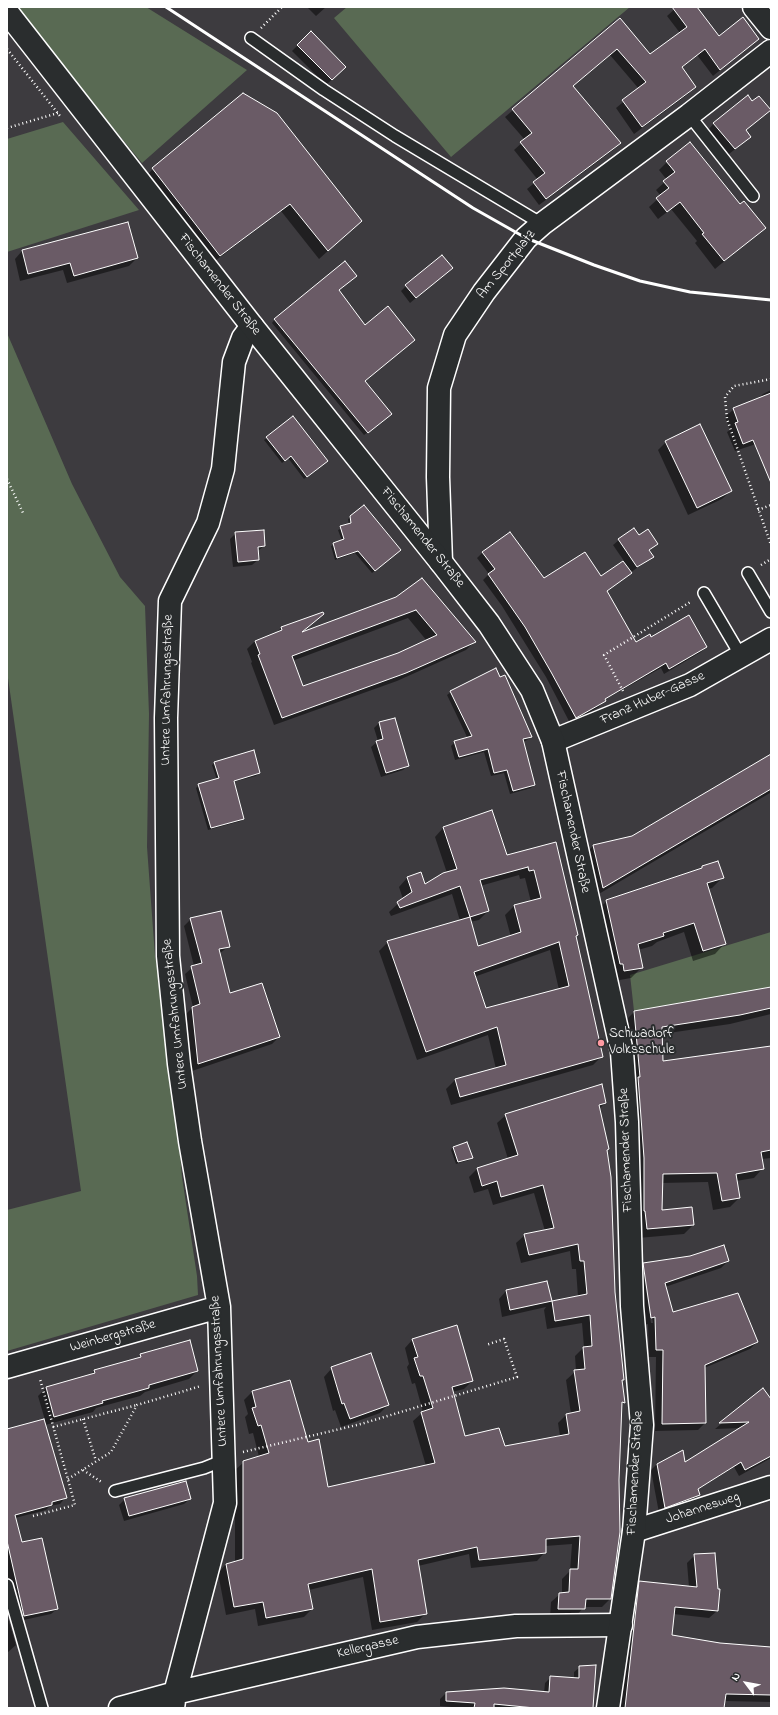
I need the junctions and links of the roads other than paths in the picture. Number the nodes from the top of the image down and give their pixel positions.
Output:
1 (754, 7) edge
2 (7, 12) edge
3 (771, 28) edge
4 (251, 38) road end
5 (771, 51) edge
6 (689, 115) junction
7 (753, 196) dead end
8 (542, 224) junction
9 (252, 326) junction
10 (441, 562) junction
11 (748, 573) dead end
12 (704, 593) road end
13 (771, 612) edge
14 (771, 639) edge
15 (741, 656) junction
16 (553, 741) junction
17 (219, 1307) junction
18 (7, 1367) edge
19 (224, 1460) junction
20 (771, 1487) edge
21 (115, 1491) road end
22 (634, 1530) junction
23 (7, 1585) edge
24 (621, 1625) junction
25 (174, 1701) edge
26 (42, 1708) edge
27 (120, 1708) edge
28 (608, 1708) edge

1 - 3 street
2 - 9 street, Fischamender Straße
4 - 8 lane
5 - 6 street, Am Sportplatz
6 - 7 lane
6 - 8 street, Am Sportplatz
8 - 10 street, Am Sportplatz
9 - 10 street, Fischamender Straße
9 - 17 street, Untere Umfahrungsstraße
10 - 16 street, Fischamender Straße
11 - 13 lane
12 - 15 lane
14 - 15 street, Franz Huber-Gasse
15 - 16 street, Franz Huber-Gasse
16 - 22 street, Fischamender Straße
17 - 18 street, Weinbergstraße
17 - 19 street, Untere Umfahrungsstraße
19 - 21 lane
19 - 25 street, Untere Umfahrungsstraße
20 - 22 street, Johannesweg
22 - 24 street, Fischamender Straße
23 - 26 lane
24 - 25 street, Kellergasse
24 - 28 street, Fischamender Straße
25 - 27 street, Kellergasse

